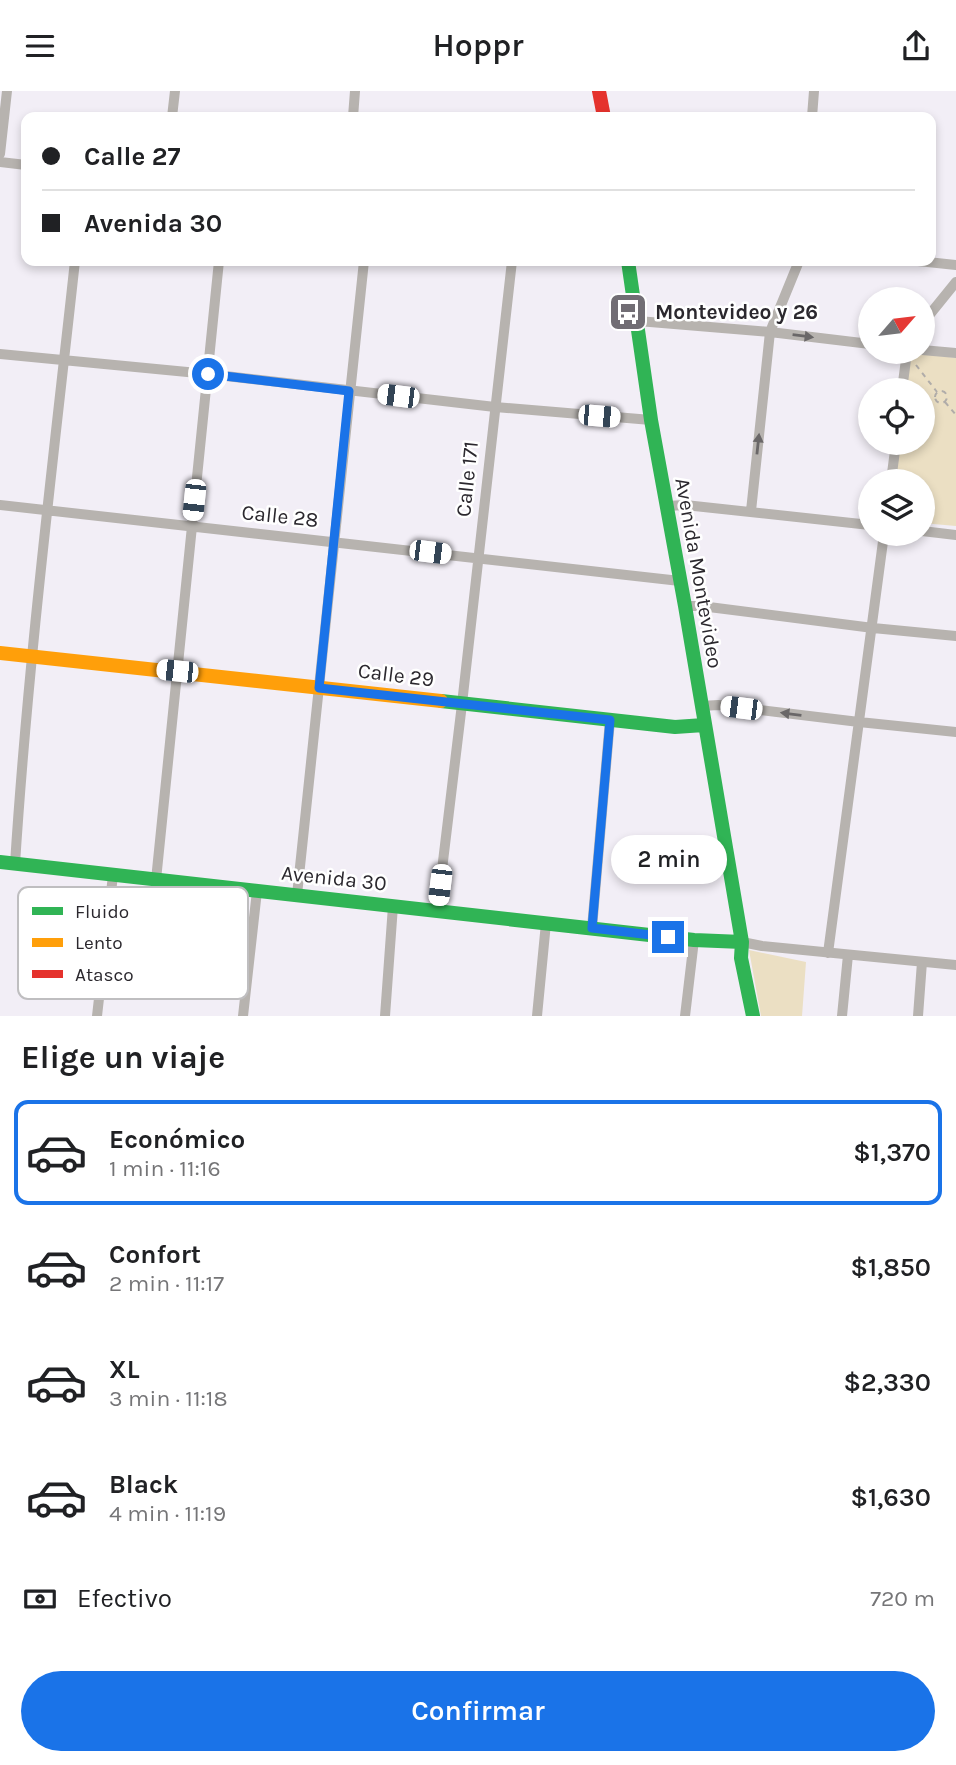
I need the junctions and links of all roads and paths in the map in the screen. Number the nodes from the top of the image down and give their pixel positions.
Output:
1 (7, 91) edge
2 (175, 91) edge
3 (355, 91) edge
4 (599, 91) edge
5 (814, 91) edge
6 (173, 112) edge
7 (353, 112) edge
8 (603, 112) edge
9 (812, 112) edge
10 (0, 154) edge
11 (0, 162) edge
12 (21, 164) edge
13 (936, 263) edge
14 (956, 265) edge
15 (74, 266) edge
16 (219, 266) edge
17 (363, 266) edge
18 (511, 266) edge
19 (629, 266) edge
20 (797, 266) edge
21 (956, 282) edge
22 (935, 308) edge
23 (638, 320) junction
24 (771, 332) junction
25 (858, 343) edge
26 (935, 351) edge
27 (956, 353) edge
28 (0, 354) edge
29 (64, 361) junction
30 (915, 364) edge
31 (208, 374) junction
32 (349, 391) junction
33 (937, 392) junction
34 (945, 401) junction
35 (495, 407) junction
36 (956, 415) edge
37 (651, 420) junction
38 (0, 505) edge
39 (667, 506) junction
40 (46, 510) junction
41 (751, 511) junction
42 (858, 524) edge
43 (191, 525) junction
44 (935, 533) edge
45 (956, 535) edge
46 (335, 541) junction
47 (883, 546) edge
48 (478, 557) junction
49 (680, 580) junction
50 (685, 606) junction
51 (873, 628) junction
52 (956, 636) edge
53 (0, 653) edge
54 (33, 656) junction
55 (177, 671) junction
56 (319, 688) junction
57 (462, 704) junction
58 (702, 706) junction
59 (610, 720) junction
60 (859, 722) junction
61 (704, 725) junction
62 (956, 732) edge
63 (7, 863) edge
64 (113, 875) junction
65 (156, 880) junction
66 (112, 887) edge
67 (220, 887) edge
68 (248, 890) edge
69 (257, 891) junction
70 (297, 895) junction
71 (393, 906) junction
72 (437, 911) junction
73 (546, 923) junction
74 (592, 928) junction
75 (694, 940) junction
76 (743, 942) junction
77 (828, 953) junction
78 (848, 954) junction
79 (922, 962) junction
80 (956, 965) edge
81 (248, 971) edge
82 (385, 1016) edge
83 (537, 1016) edge
84 (685, 1016) edge
85 (753, 1016) edge
86 (842, 1016) edge
87 (918, 1016) edge

1 - 10 street
2 - 6 street
3 - 7 street
4 - 8 street
5 - 9 street
11 - 12 street
13 - 14 street
15 - 29 street
16 - 31 street
17 - 32 street
18 - 35 street, Calle 171
19 - 23 street, Avenida Montevideo
20 - 24 street
21 - 22 street
23 - 24 street
23 - 37 street, Avenida Montevideo
24 -> 25 street
41 -> 24 street
26 - 27 street
28 - 29 street
29 - 31 street
29 - 40 street
30 - 33 path
31 - 32 street
31 - 43 street
32 - 35 street
32 - 46 street
33 - 34 path
33 - 34 path
34 - 36 path
35 - 37 street
35 - 48 street, Calle 171
37 - 39 street, Avenida Montevideo
38 - 40 street, Calle 28
39 - 41 street
39 - 49 street, Avenida Montevideo
40 - 43 street, Calle 28
40 - 54 street
41 - 42 street
43 - 46 street, Calle 28
43 - 55 street
44 - 45 street
46 - 48 street, Calle 28
46 - 56 street
47 - 51 street
48 - 49 street, Calle 28
48 - 57 street, Calle 171
49 - 50 street, Avenida Montevideo
50 - 51 street
50 - 58 street, Avenida Montevideo
51 - 52 street
51 - 60 street
53 - 54 street, Calle 29
54 - 55 street, Calle 29
54 - 63 street
55 - 56 street, Calle 29
55 - 65 street
56 - 57 street, Calle 29
56 - 70 street
57 - 59 street, Calle 29
57 - 72 street, Calle 171
60 -> 58 street
58 - 61 street, Avenida Montevideo
59 - 61 street, Calle 29
59 - 74 street
60 - 62 street
60 - 77 street
61 - 76 street, Avenida Montevideo
63 - 64 street, Avenida 30
64 - 65 street, Avenida 30
64 - 66 street
65 - 67 street, Avenida 30
68 - 69 street, Avenida 30
69 - 70 street, Avenida 30
69 - 81 street
70 - 71 street, Avenida 30
71 - 72 street, Avenida 30
71 - 82 street
72 - 73 street, Avenida 30
73 - 74 street, Avenida 30
73 - 83 street
74 - 75 street, Avenida 30
75 - 76 street, Avenida 30
75 - 84 street
76 - 77 street, Avenida 30
76 - 85 street, Avenida Montevideo
77 - 78 street, Avenida 30
78 - 79 street, Avenida 30
78 - 86 street
79 - 80 street, Avenida 30
79 - 87 street

